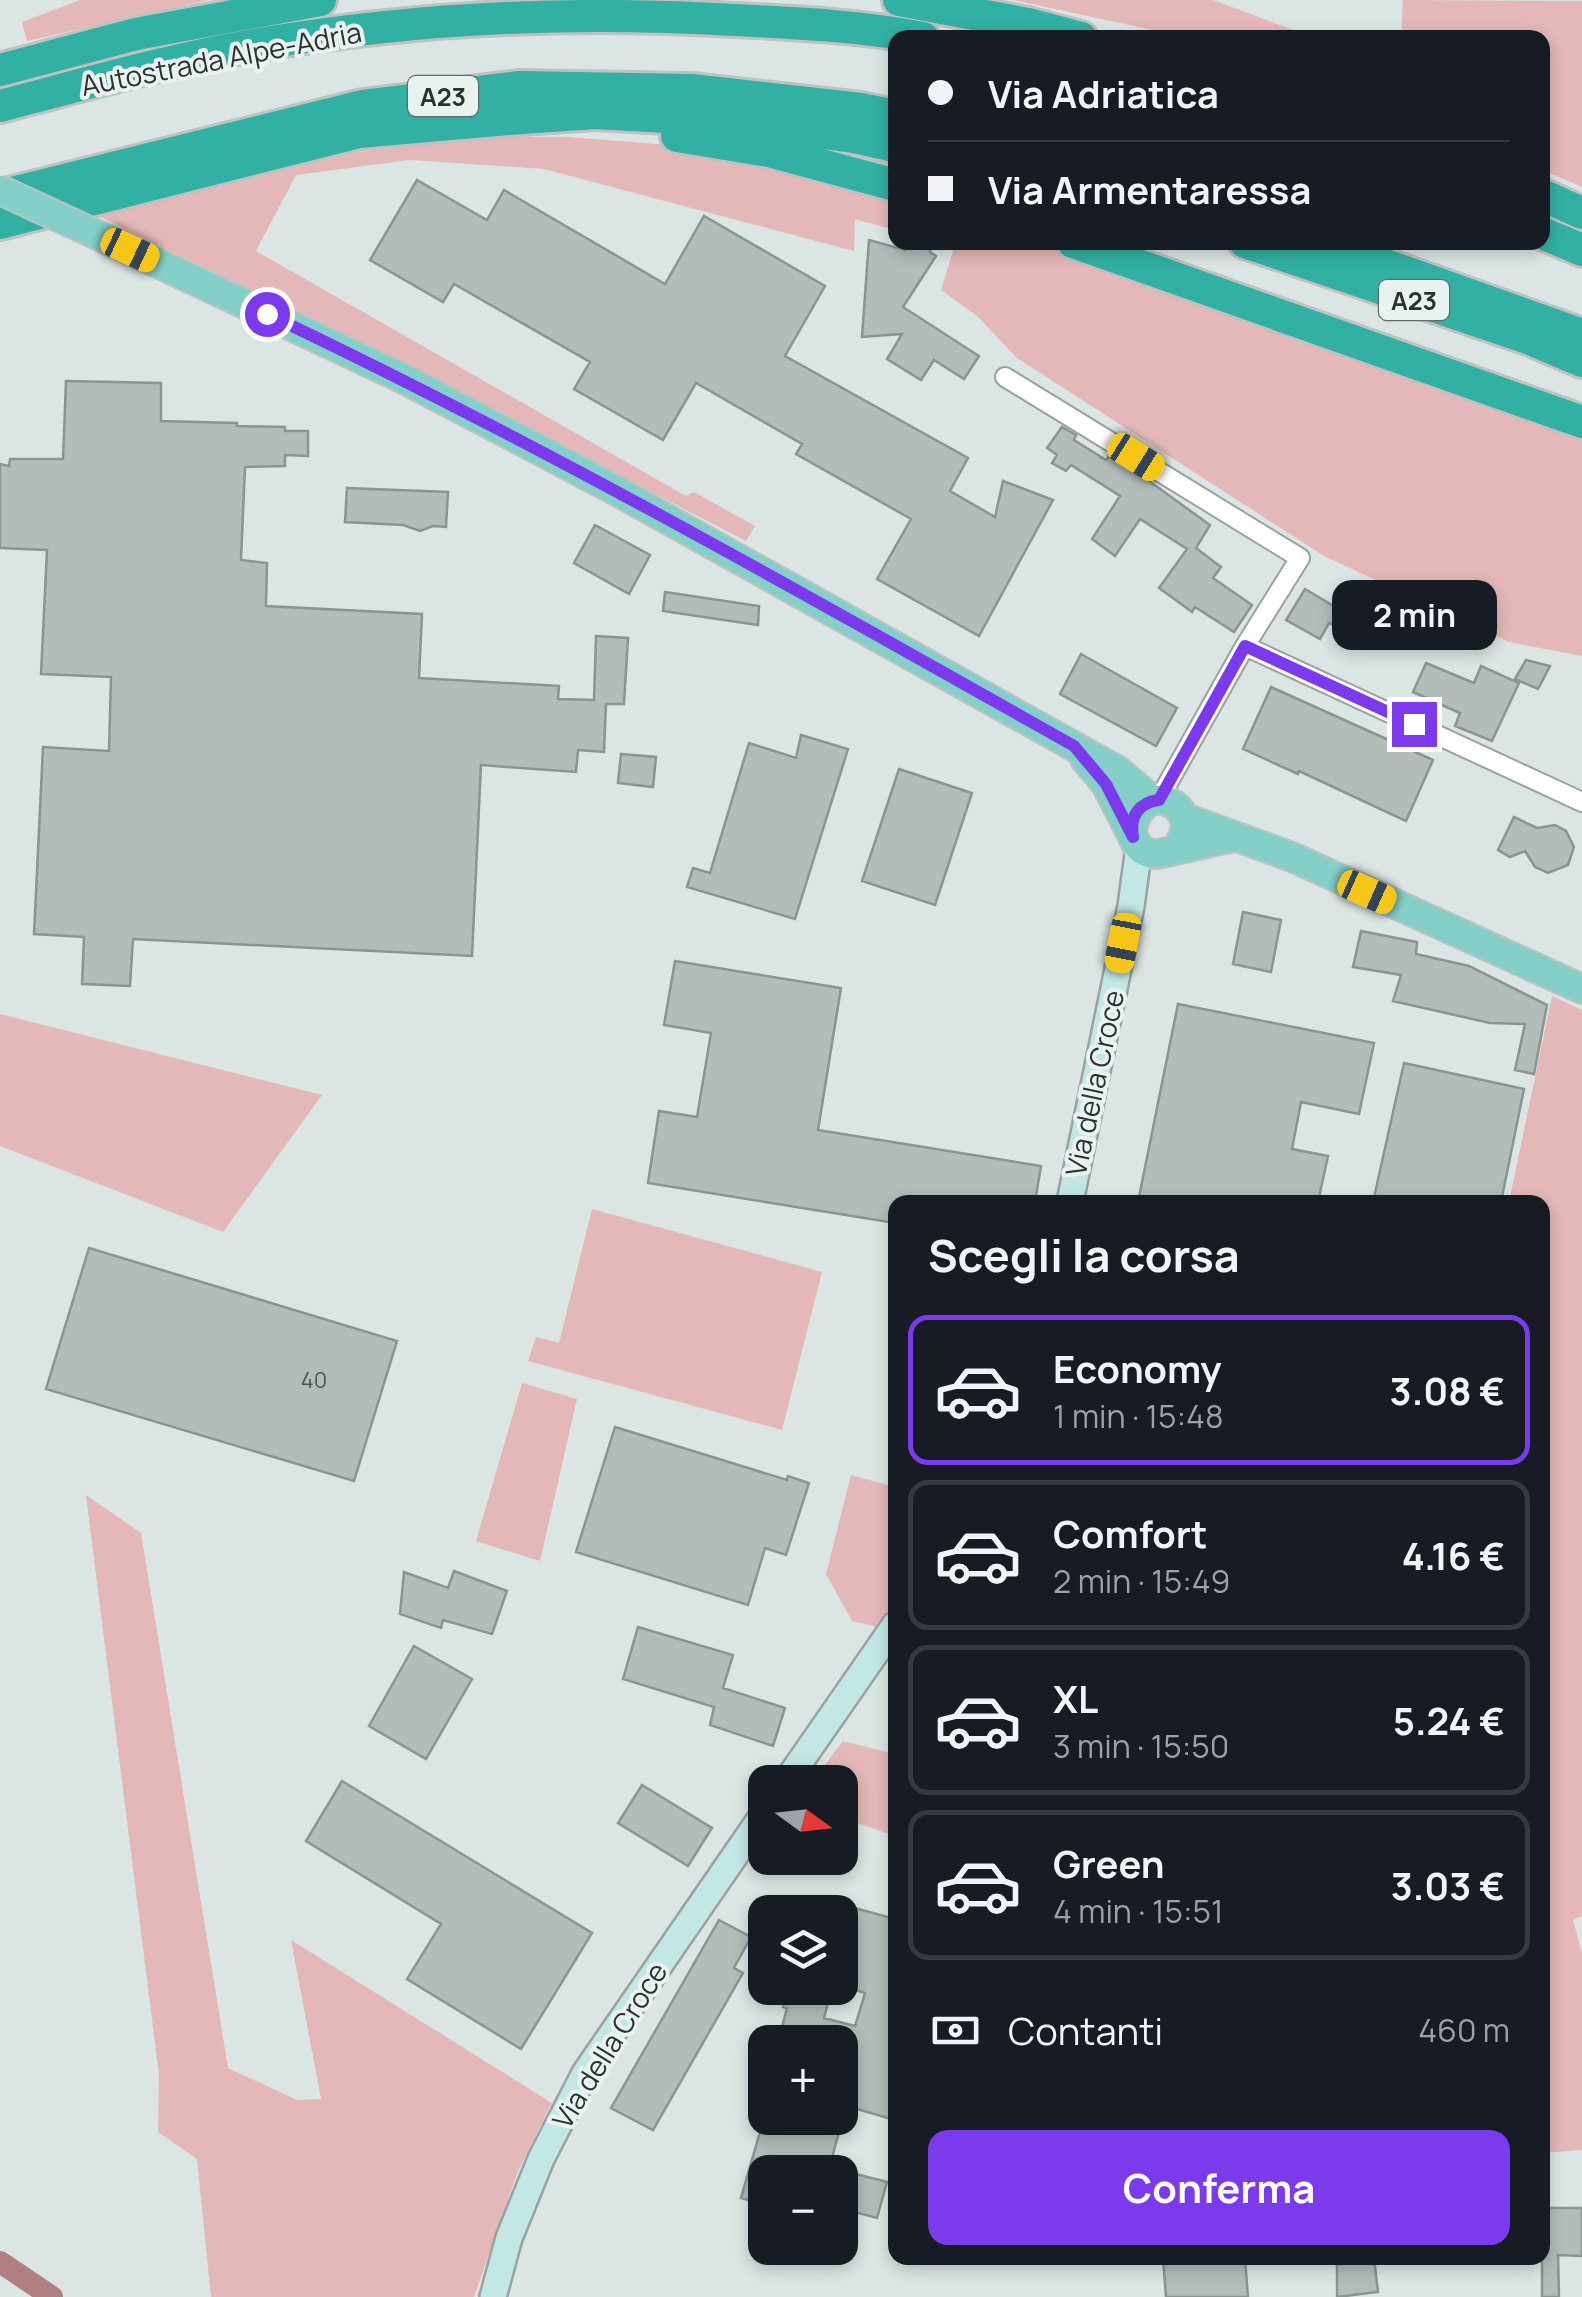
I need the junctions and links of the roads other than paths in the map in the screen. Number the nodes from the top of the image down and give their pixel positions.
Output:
1 (320, 0) edge
2 (898, 0) edge
3 (1051, 30) edge
4 (888, 34) edge
5 (0, 70) edge
6 (0, 106) edge
7 (888, 115) edge
8 (508, 119) junction
9 (888, 144) edge
10 (888, 183) edge
11 (0, 193) edge
12 (1550, 199) edge
13 (1582, 213) edge
14 (0, 223) edge
15 (1550, 236) edge
16 (1096, 250) edge
17 (1269, 250) edge
18 (1343, 250) edge
19 (1582, 250) edge
20 (1582, 335) edge
21 (1582, 360) edge
22 (1006, 376) dead end
23 (1582, 422) edge
24 (1245, 646) junction
25 (1074, 746) junction
26 (1156, 800) junction
27 (1582, 802) edge
28 (1185, 818) junction
29 (1238, 836) junction
30 (1136, 842) junction
31 (1173, 850) junction
32 (1130, 906) junction
33 (1582, 989) edge
34 (1071, 1195) edge
35 (888, 1635) edge
36 (798, 1765) edge
37 (748, 1837) edge
38 (493, 2297) edge

1 - 5 highway, Autostrada Alpe-Adria
2 - 3 highway
4 - 6 highway, Autostrada Alpe-Adria
7 - 11 highway, A23
8 - 9 highway, A23
8 - 10 highway, A23
8 - 14 highway, A23
11 - 25 main road, bridge
12 - 13 highway
15 - 19 highway
16 - 23 highway, A23
17 - 21 highway, A23
18 - 20 highway, A23
22 - 24 street
24 - 26 street
24 - 27 street
25 - 26 main road
25 - 30 main road
26 - 28 main road
26 - 30 main road
28 - 29 main road
28 - 31 main road
29 - 31 main road
29 - 33 main road
30 - 31 main road
30 - 32 main road, Via della Croce
31 - 32 main road, Via della Croce
32 - 34 main road, Via della Croce
35 - 36 main road
37 - 38 main road, Via della Croce

